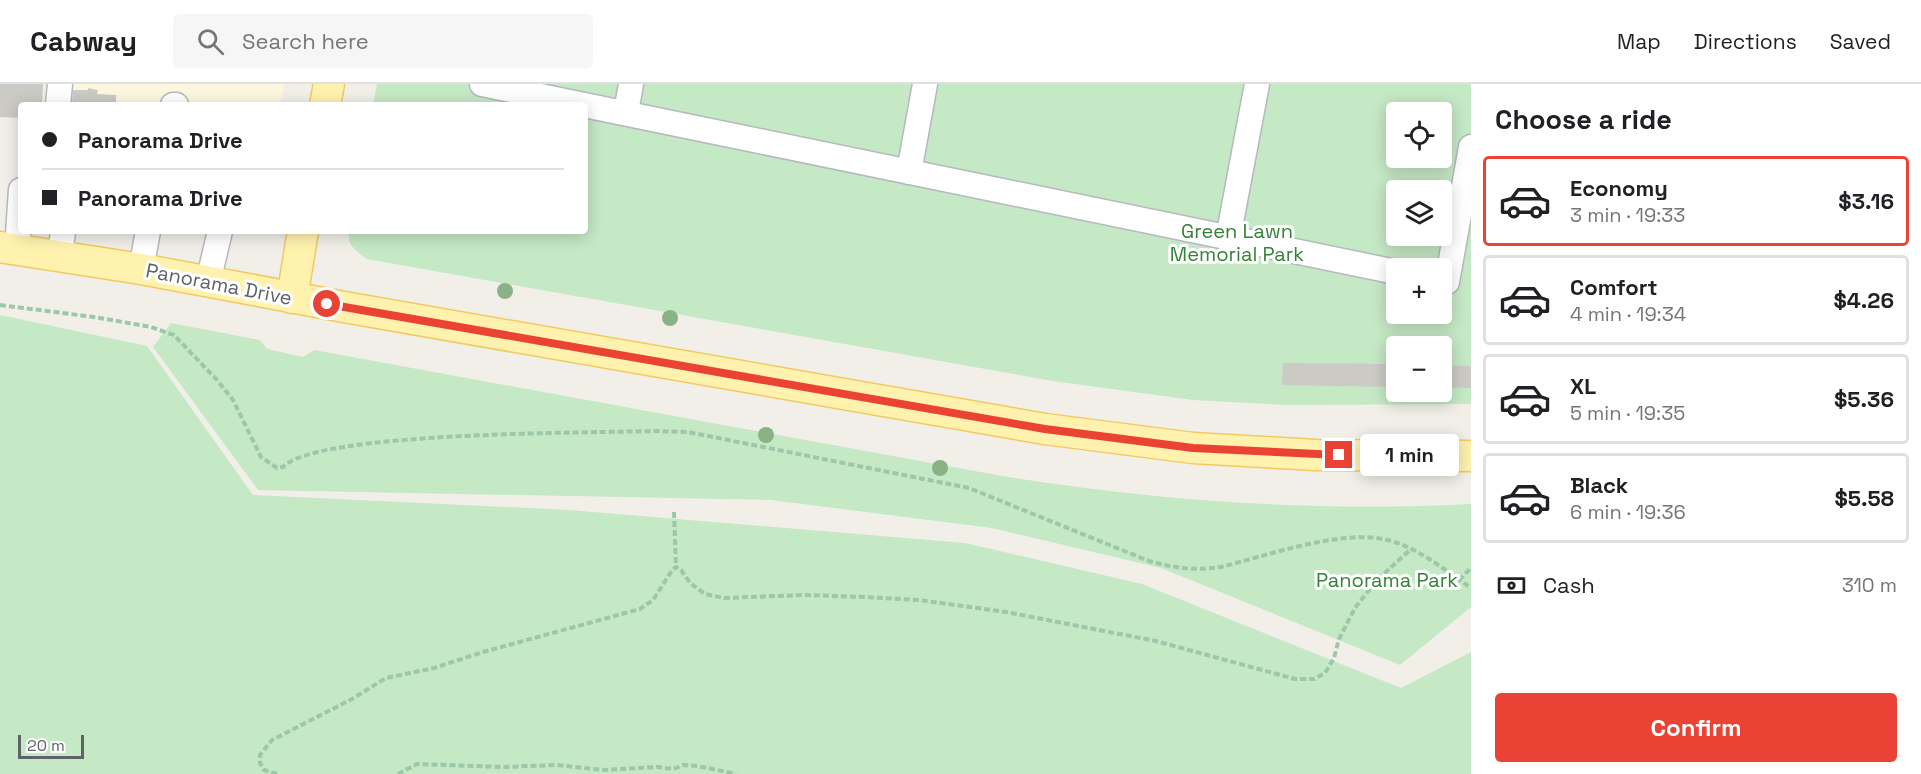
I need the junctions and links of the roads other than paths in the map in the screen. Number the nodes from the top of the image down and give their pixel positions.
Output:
1 (60, 84) edge
2 (329, 84) edge
3 (482, 84) edge
4 (631, 84) edge
5 (926, 84) edge
6 (1257, 84) edge
7 (58, 102) edge
8 (326, 102) edge
9 (575, 102) edge
10 (588, 105) edge
11 (626, 112) junction
12 (1471, 147) edge
13 (909, 172) junction
14 (18, 204) edge
15 (147, 234) edge
16 (219, 234) edge
17 (303, 234) edge
18 (1228, 238) junction
19 (62, 244) edge
20 (9, 248) edge
21 (1451, 258) edge
22 (141, 269) junction
23 (1386, 270) edge
24 (208, 282) junction
25 (292, 298) junction
26 (1471, 456) edge

1 - 7 lane
2 - 8 main road
3 - 9 lane
4 - 11 lane
5 - 13 lane
6 - 18 lane
10 - 11 lane
11 - 13 lane
12 - 21 lane
13 - 18 lane
14 - 20 lane
15 - 22 lane
16 - 24 lane
17 - 25 main road
18 - 23 lane
19 - 20 main road, Panorama Drive
19 - 22 main road, Panorama Drive
22 - 24 main road, Panorama Drive
24 - 25 main road, Panorama Drive
25 - 26 main road, Panorama Drive

